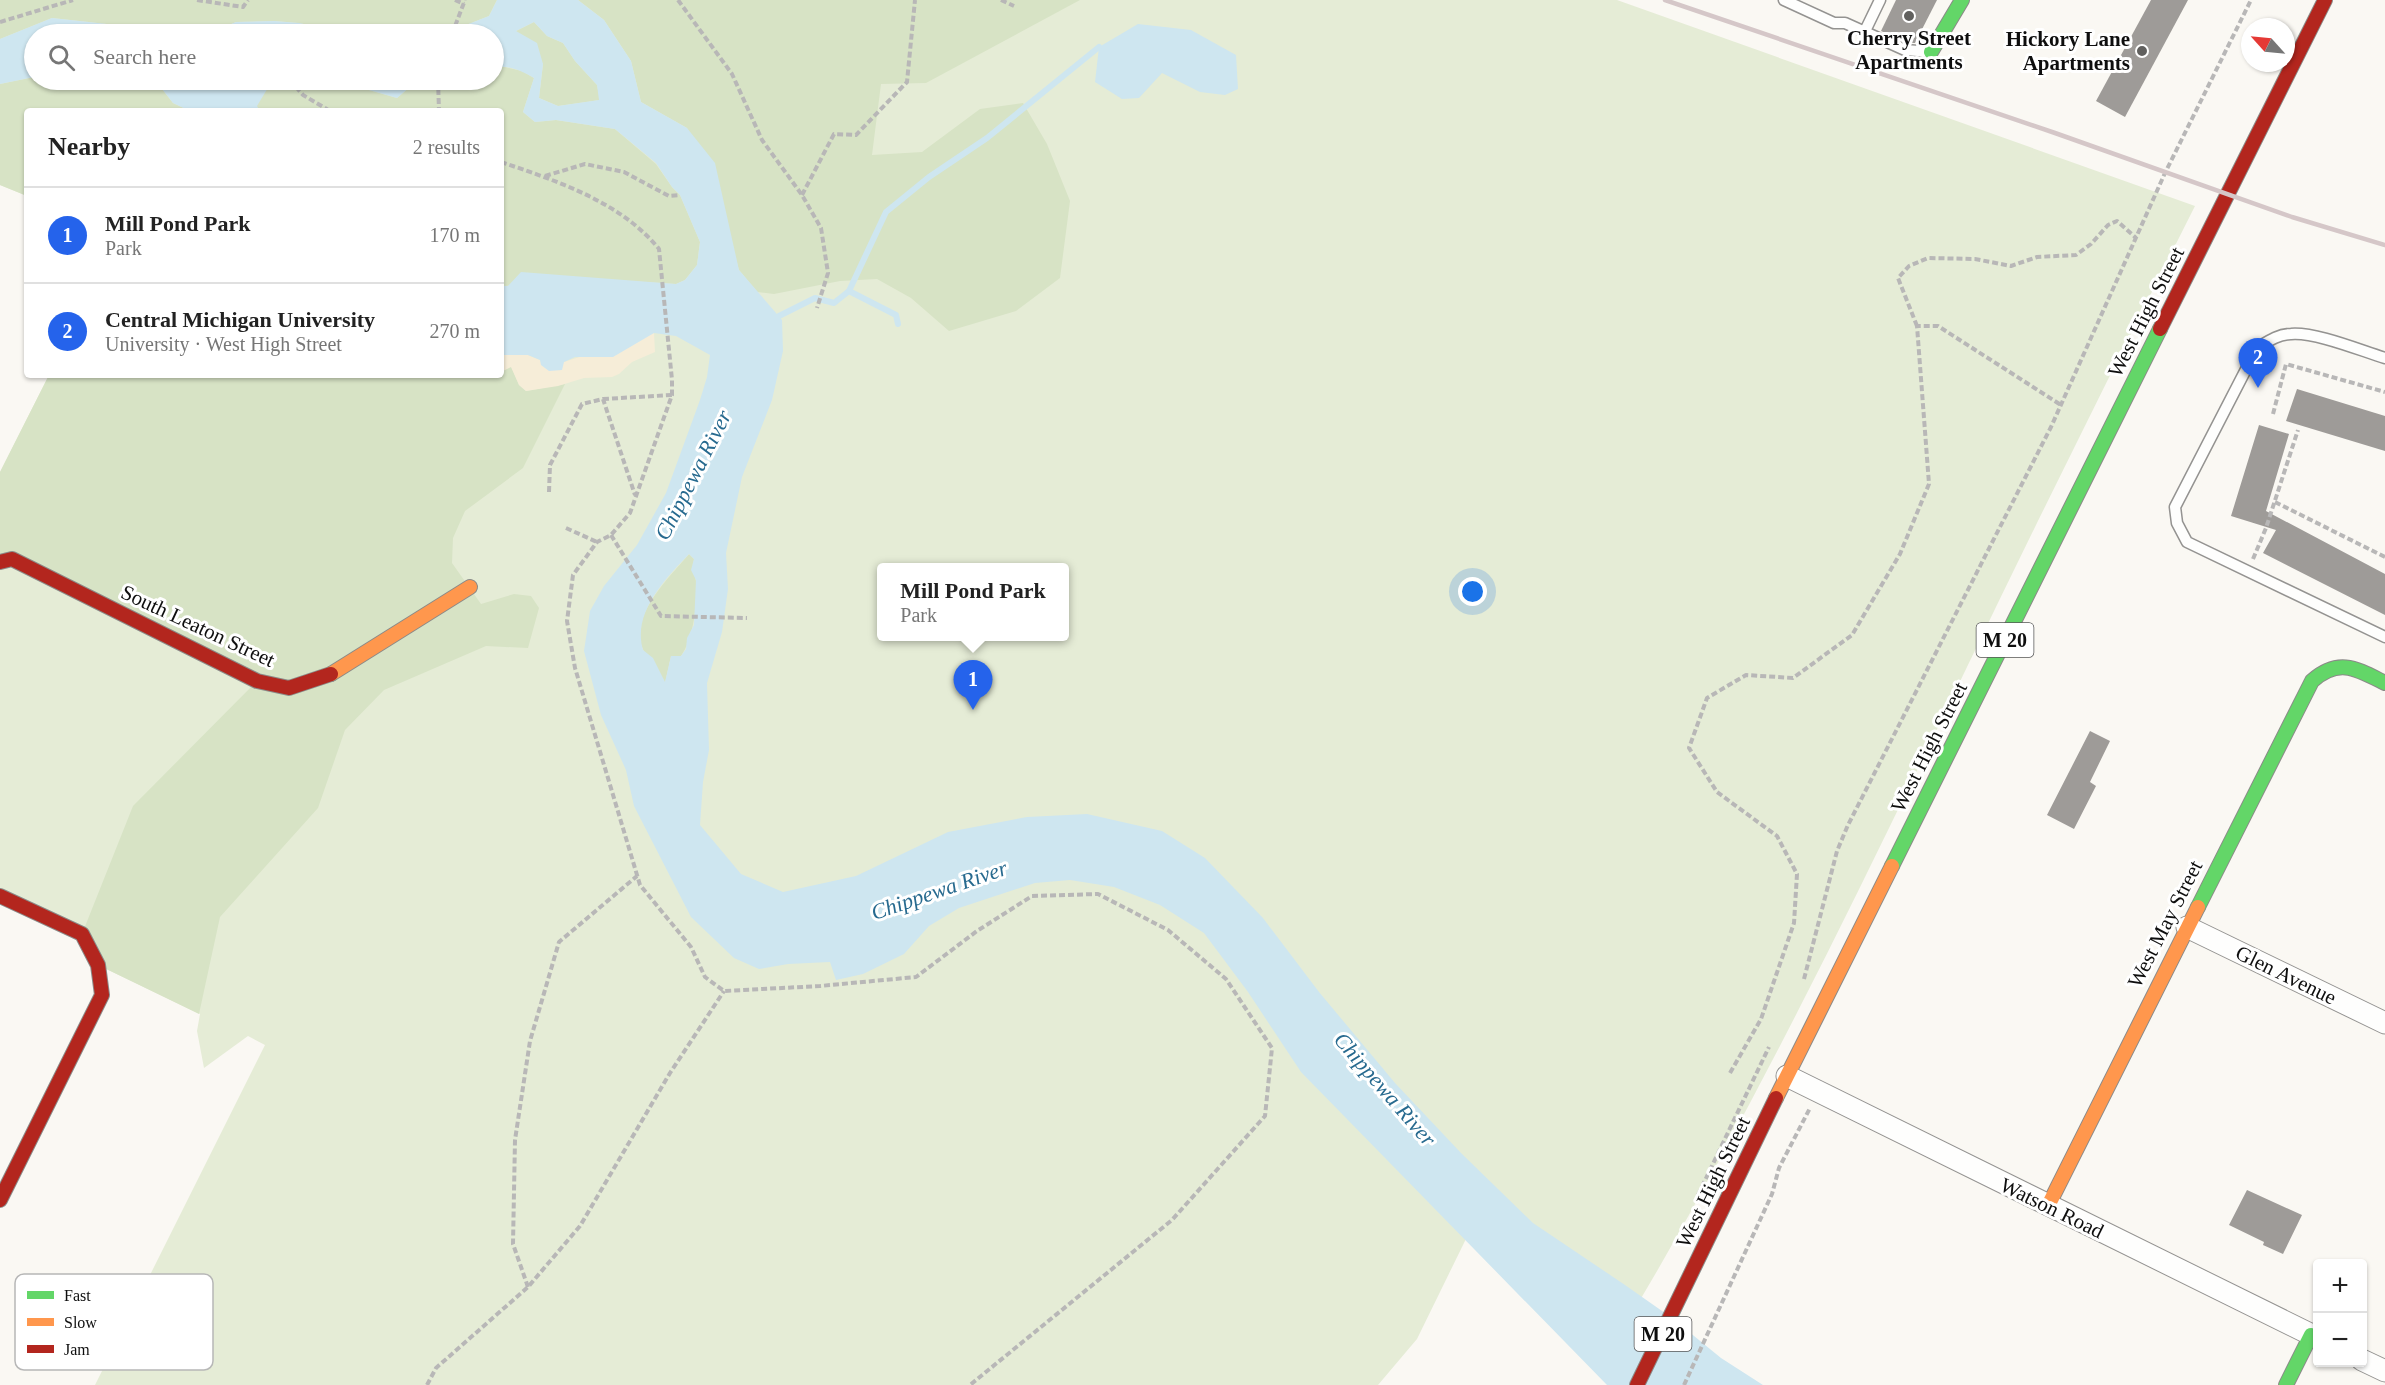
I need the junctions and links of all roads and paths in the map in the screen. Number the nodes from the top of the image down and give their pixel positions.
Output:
1 (74, 0) edge
2 (197, 0) edge
3 (248, 0) edge
4 (456, 0) edge
5 (678, 0) edge
6 (915, 0) edge
7 (1001, 0) edge
8 (1784, 0) edge
9 (1880, 0) edge
10 (1962, 0) edge
11 (2251, 0) edge
12 (2325, 0) edge
13 (465, 2) edge
14 (1010, 2) edge
15 (1014, 6) dead end
16 (0, 22) edge
17 (456, 24) edge
18 (1865, 32) junction
19 (1931, 52) joint
20 (299, 90) edge
21 (438, 90) edge
22 (325, 108) edge
23 (439, 108) edge
24 (504, 163) edge
25 (544, 177) junction
26 (680, 195) dead end
27 (802, 195) junction
28 (2136, 238) junction
29 (817, 308) dead end
30 (1917, 326) junction
31 (2385, 358) edge
32 (2385, 392) edge
33 (672, 395) junction
34 (603, 399) junction
35 (2061, 405) junction
36 (2273, 414) dead end
37 (2298, 430) dead end
38 (549, 492) dead end
39 (635, 496) junction
40 (2275, 502) junction
41 (566, 528) dead end
42 (611, 535) junction
43 (597, 542) junction
44 (2385, 557) edge
45 (0, 562) edge
46 (2248, 571) junction
47 (470, 587) dead end
48 (747, 618) dead end
49 (2385, 637) edge
50 (2385, 683) edge
51 (637, 876) junction
52 (0, 896) edge
53 (2187, 927) junction
54 (1800, 987) dead end
55 (724, 991) junction
56 (2385, 1023) edge
57 (1770, 1046) dead end
58 (1730, 1073) dead end
59 (1787, 1076) junction
60 (1750, 1085) dead end
61 (1807, 1116) dead end
62 (0, 1200) edge
63 (2048, 1206) junction
64 (528, 1287) junction
65 (2313, 1336) edge
66 (2313, 1338) edge
67 (2367, 1362) edge
68 (2385, 1371) edge
69 (427, 1385) edge
70 (970, 1385) edge
71 (1637, 1385) edge
72 (1684, 1385) edge
73 (2286, 1385) edge

1 - 16 path
2 - 3 path
4 - 13 path
5 - 27 path
6 - 27 path
7 - 14 path
8 - 18 lane
9 - 18 lane
10 - 19 street
11 - 28 path
12 - 59 street, West High Street / M 20
13 - 17 path
14 - 15 path
18 - 19 lane
20 - 22 path
21 - 23 path
24 - 25 path
25 - 26 path
25 - 33 path
27 - 29 path
28 - 30 path
28 - 35 path
30 - 35 path
30 - 58 path
31 - 46 lane
32 - 36 path
33 - 34 path
33 - 39 path
34 - 38 path
34 - 39 path
35 - 54 path
37 - 40 path
39 - 42 path
40 - 44 path
40 - 46 path
41 - 43 path
42 - 43 path
42 - 48 path
43 - 51 path
45 - 47 street, South Leaton Street
46 - 49 lane
50 - 53 street, West May Street
51 - 55 path
51 - 64 path
52 - 62 street
53 - 56 street, Glen Avenue
53 - 63 street, West May Street
55 - 64 path
55 - 70 path
57 - 60 path
59 - 63 street, Watson Road
59 - 71 street, West High Street / M 20
61 - 72 path
63 - 65 street, Watson Road
64 - 69 path
66 - 73 street
67 - 68 street

